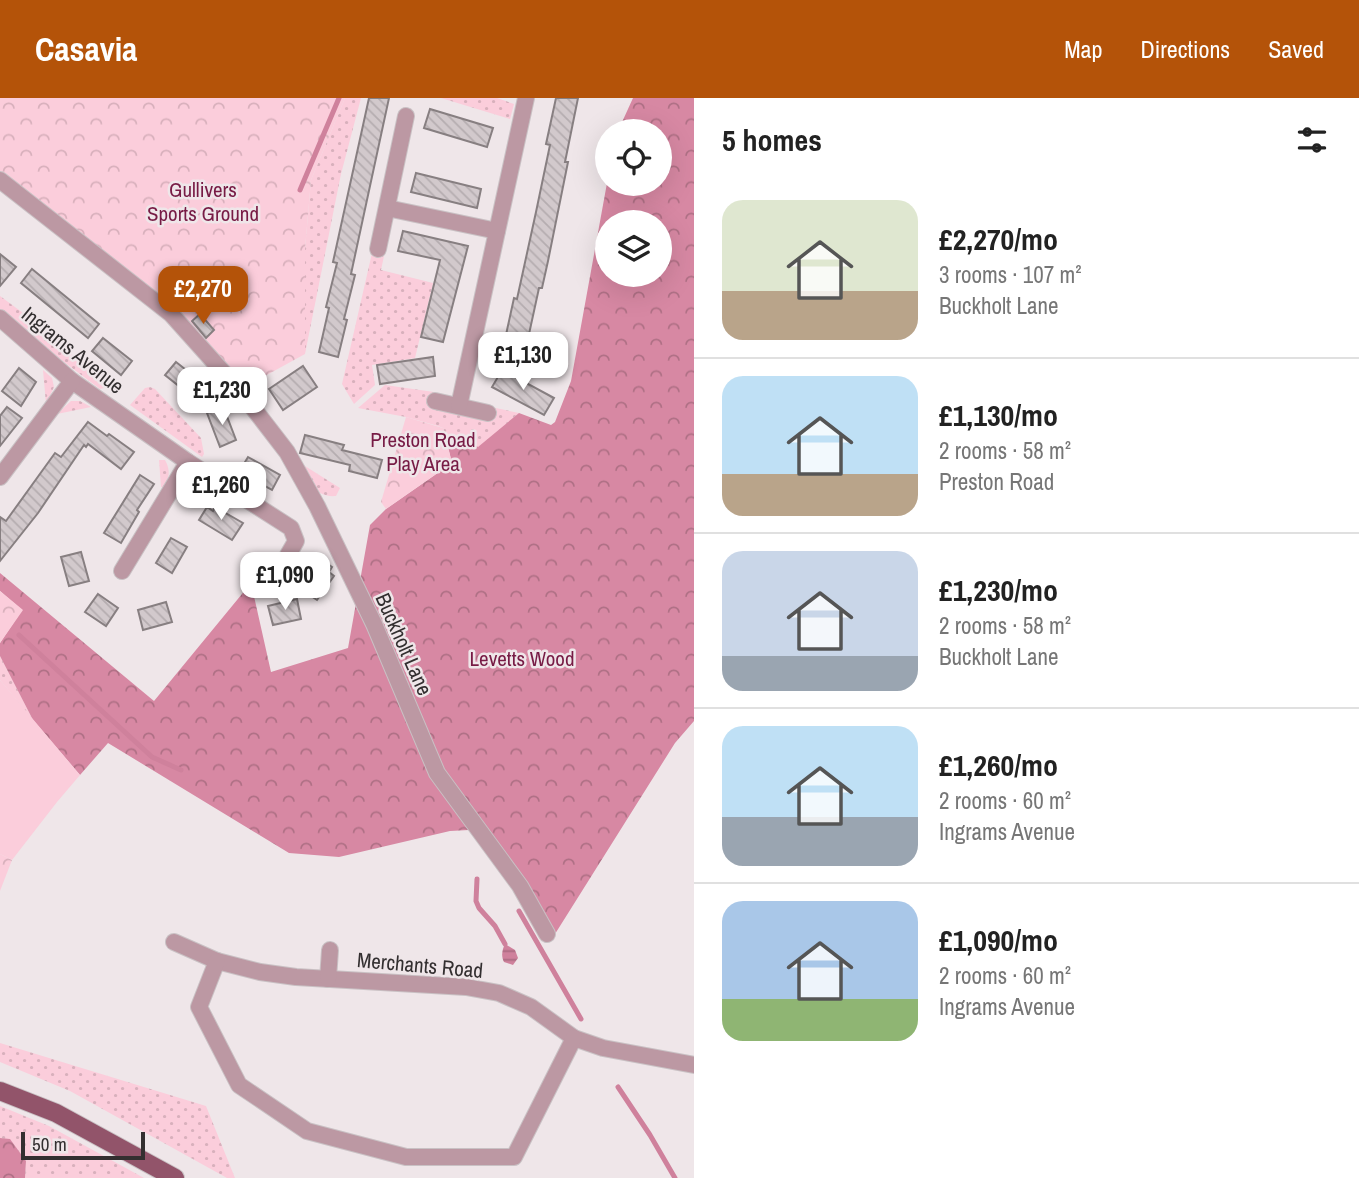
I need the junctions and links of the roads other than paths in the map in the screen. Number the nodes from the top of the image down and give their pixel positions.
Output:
1 (526, 98) edge
2 (406, 116) dead end
3 (0, 180) edge
4 (387, 208) junction
5 (497, 231) junction
6 (378, 249) dead end
7 (0, 318) edge
8 (72, 381) junction
9 (435, 401) dead end
10 (459, 406) junction
11 (488, 413) dead end
12 (188, 462) junction
13 (0, 477) edge
14 (288, 555) dead end
15 (121, 571) dead end
16 (547, 934) dead end
17 (174, 943) dead end
18 (330, 950) dead end
19 (217, 961) junction
20 (328, 979) junction
21 (574, 1038) junction
22 (694, 1065) edge
23 (0, 1091) edge
24 (175, 1178) edge

1 - 5 street
2 - 4 street
3 - 16 street, Buckholt Lane
4 - 5 street
4 - 6 street
5 - 10 street
7 - 8 street, Ingrams Avenue
8 - 12 street, Ingrams Avenue
8 - 13 street
9 - 10 street
10 - 11 street
12 - 14 street, Ingrams Avenue
12 - 15 street
17 - 19 street, Merchants Road
18 - 20 street
19 - 20 street, Merchants Road
19 - 21 street
20 - 21 street, Merchants Road
21 - 22 street, Merchants Road
23 - 24 main road

